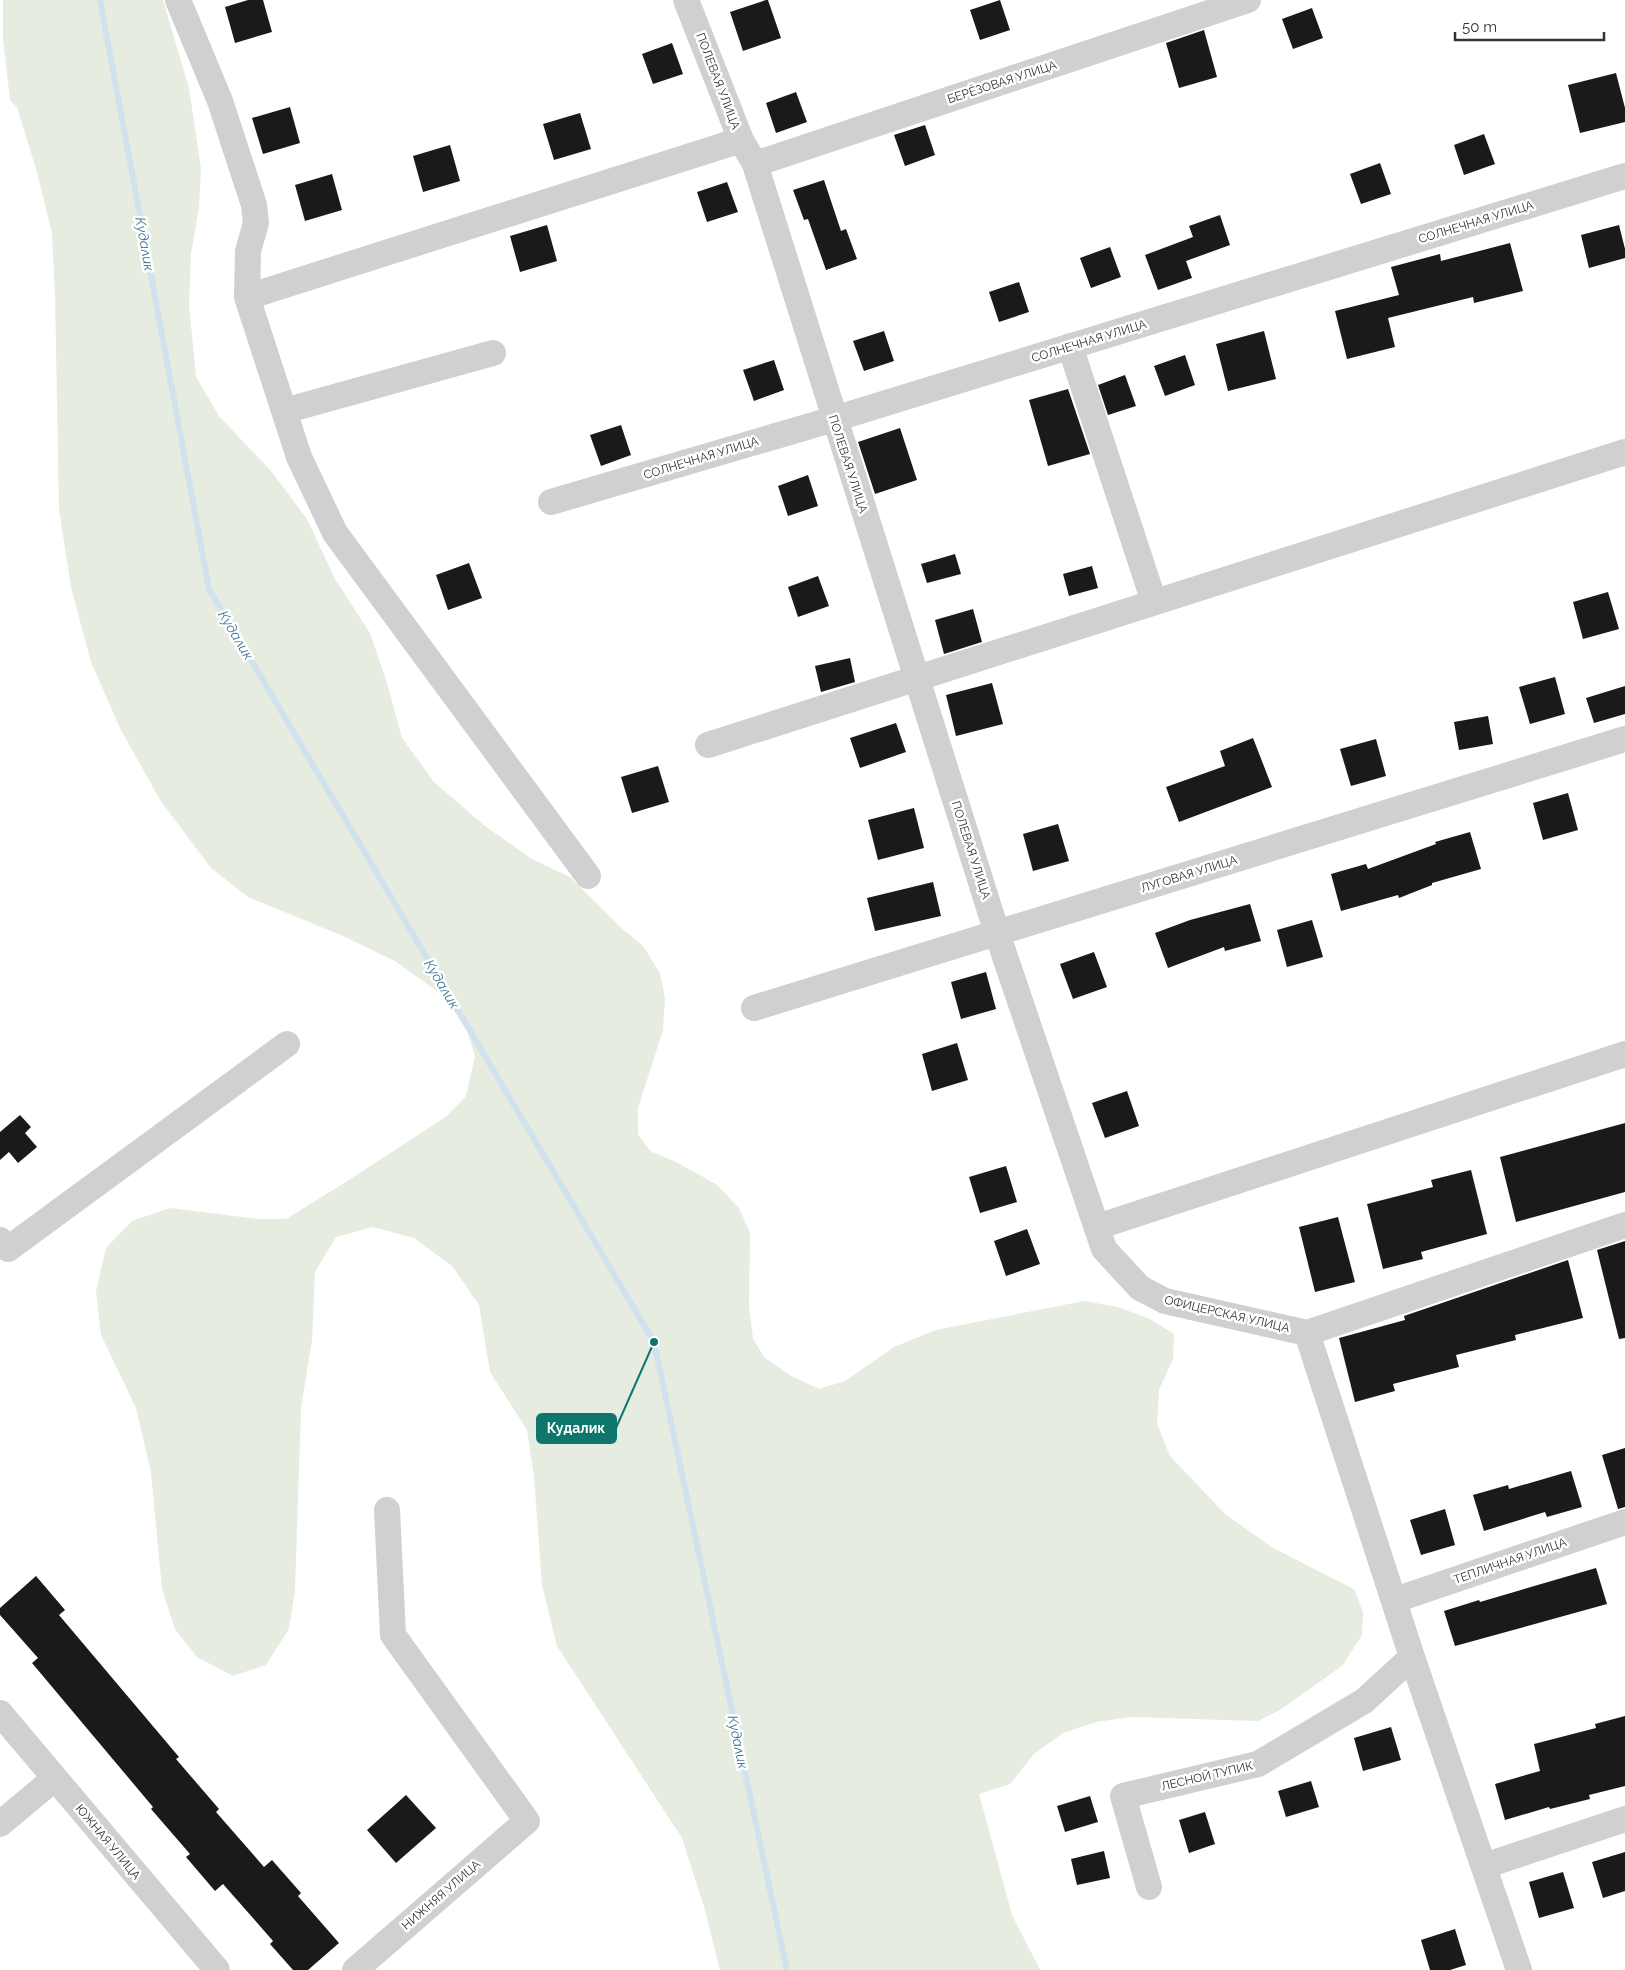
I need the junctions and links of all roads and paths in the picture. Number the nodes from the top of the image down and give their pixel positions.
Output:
1 (178, 0) edge
2 (686, 0) edge
3 (1248, 0) edge
4 (741, 140) junction
5 (755, 164) junction
6 (1625, 176) edge
7 (247, 297) junction
8 (1070, 346) junction
9 (492, 353) dead end
10 (284, 411) junction
11 (834, 418) junction
12 (1625, 452) edge
13 (551, 502) dead end
14 (1154, 602) junction
15 (916, 678) junction
16 (1625, 739) edge
17 (708, 745) dead end
18 (588, 876) dead end
19 (997, 933) junction
20 (754, 1008) dead end
21 (287, 1044) dead end
22 (1625, 1054) edge
23 (1625, 1225) edge
24 (1097, 1227) junction
25 (4, 1245) edge
26 (1308, 1333) junction
27 (387, 1510) dead end
28 (1625, 1522) edge
29 (1395, 1600) junction
30 (1412, 1657) junction
31 (0, 1713) edge
32 (55, 1778) junction
33 (1625, 1819) edge
34 (0, 1824) edge
35 (1484, 1866) junction
36 (1149, 1887) dead end
37 (217, 1970) edge
38 (355, 1970) edge
39 (1518, 1970) edge

1 - 7 street
2 - 4 street, ПОЛЕВАЯ УЛИЦА
3 - 5 street, БЕРЁЗОВАЯ УЛИЦА
4 - 5 street, ПОЛЕВАЯ УЛИЦА
4 - 7 street
5 - 11 street, ПОЛЕВАЯ УЛИЦА
6 - 8 street, СОЛНЕЧНАЯ УЛИЦА
7 - 10 street
8 - 11 street, СОЛНЕЧНАЯ УЛИЦА
8 - 14 street
9 - 10 street
10 - 18 street
11 - 13 street, СОЛНЕЧНАЯ УЛИЦА
11 - 15 street, ПОЛЕВАЯ УЛИЦА
12 - 14 street
14 - 15 street
15 - 17 street
15 - 19 street, ПОЛЕВАЯ УЛИЦА
16 - 19 street, ЛУГОВАЯ УЛИЦА
19 - 20 street, ЛУГОВАЯ УЛИЦА
19 - 24 street, ОФИЦЕРСКАЯ УЛИЦА
21 - 25 street
22 - 24 street
23 - 26 street, ОФИЦЕРСКАЯ УЛИЦА
24 - 26 street, ОФИЦЕРСКАЯ УЛИЦА
26 - 29 street
27 - 38 street, НИЖНЯЯ УЛИЦА
28 - 29 street, ТЕПЛИЧНАЯ УЛИЦА
29 - 30 street
30 - 35 street
30 - 36 street, ЛЕСНОЙ ТУПИК
31 - 32 street, ЮЖНАЯ УЛИЦА
32 - 34 street
32 - 37 street, ЮЖНАЯ УЛИЦА
33 - 35 street
35 - 39 street

